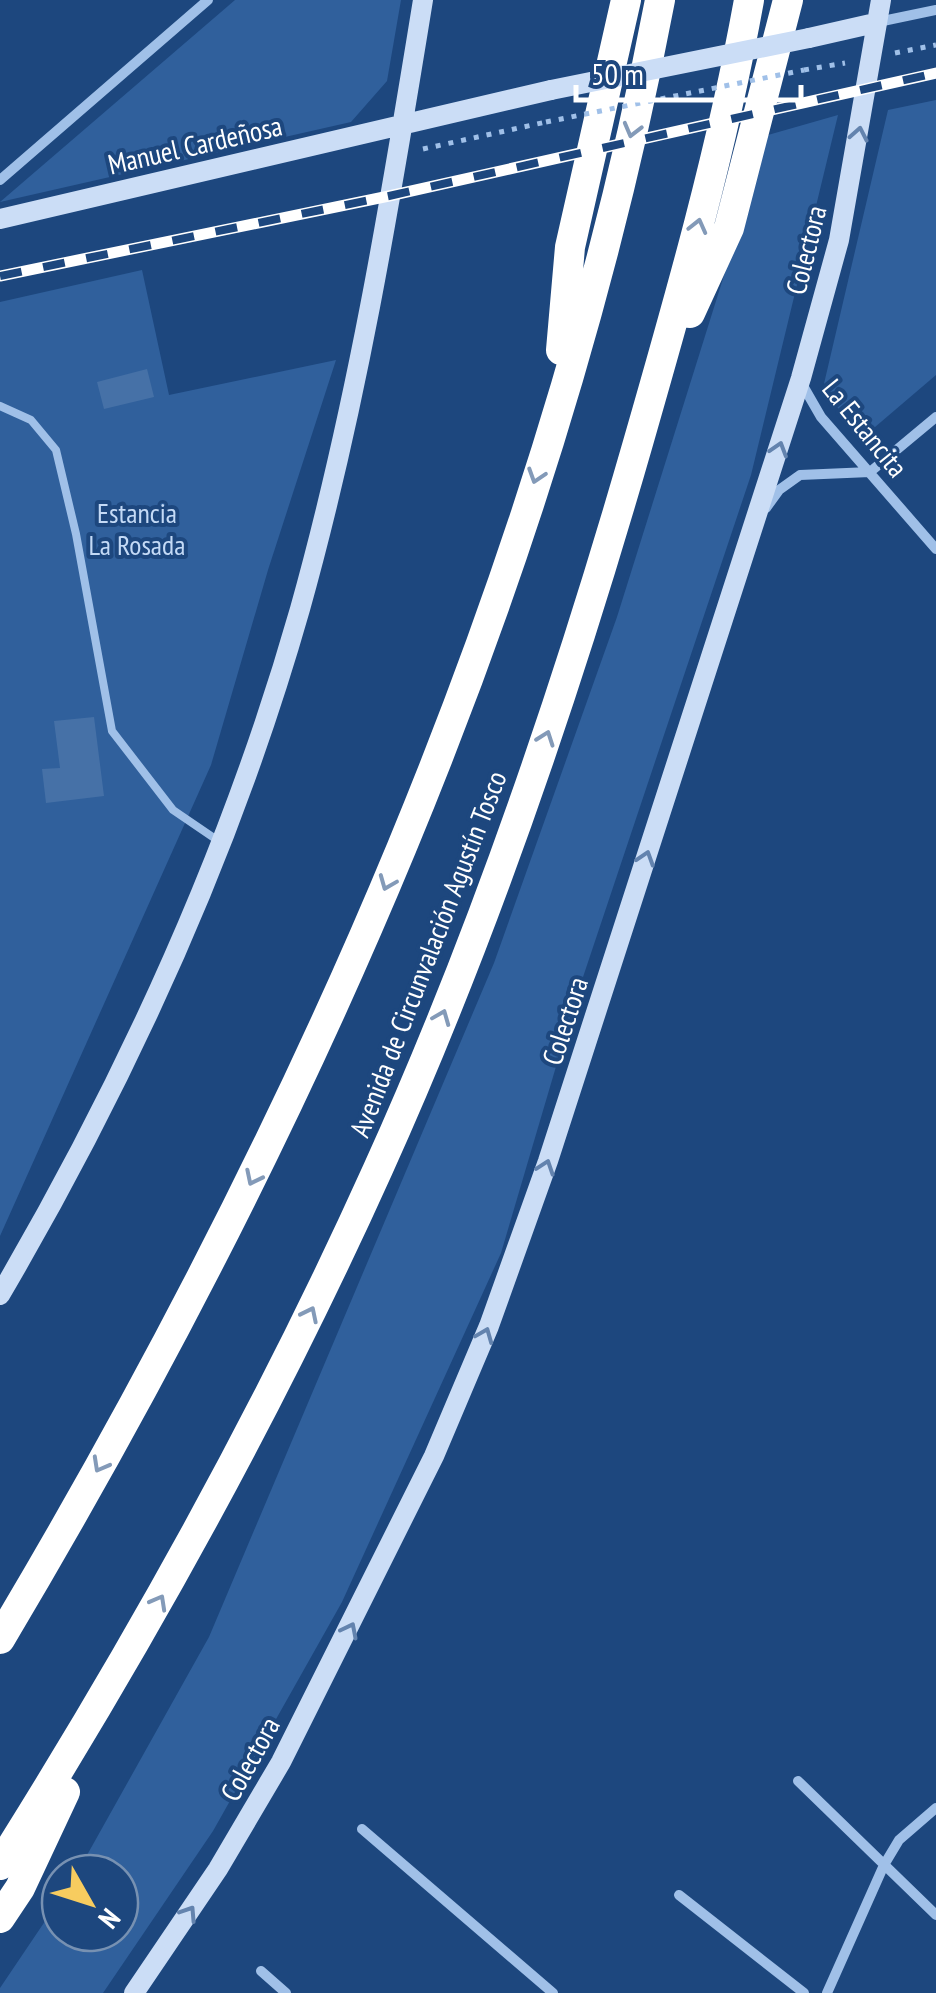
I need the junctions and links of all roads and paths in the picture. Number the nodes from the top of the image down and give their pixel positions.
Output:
1 (208, 0) edge
2 (422, 0) edge
3 (626, 0) edge
4 (660, 0) edge
5 (749, 0) edge
6 (788, 0) edge
7 (881, 0) edge
8 (936, 10) edge
9 (874, 23) junction
10 (936, 45) edge
11 (870, 59) junction
12 (402, 124) junction
13 (397, 155) junction
14 (0, 180) edge
15 (0, 220) edge
16 (801, 378) junction
17 (651, 398) junction
18 (0, 406) edge
19 (555, 416) junction
20 (936, 417) edge
21 (870, 472) junction
22 (758, 518) junction
23 (936, 549) edge
24 (220, 842) junction
25 (0, 1294) edge
26 (40, 1573) junction
27 (0, 1623) edge
28 (0, 1639) edge
29 (133, 1648) junction
30 (798, 1781) dead end
31 (936, 1808) edge
32 (362, 1829) dead end
33 (0, 1865) edge
34 (884, 1865) junction
35 (679, 1895) dead end
36 (936, 1915) edge
37 (0, 1918) edge
38 (261, 1971) dead end
39 (134, 1993) edge
40 (286, 1993) edge
41 (553, 1993) edge
42 (804, 1993) edge
43 (827, 1993) edge

1 - 14 street
2 - 12 main road
3 - 19 highway
4 -> 19 highway
17 -> 5 highway, Avenida de Circunvalación Agustín Tosco
6 - 17 highway
7 - 9 main road, Colectora
8 - 9 street
9 - 11 main road, Colectora
9 - 12 main road, Manuel Cardeñosa, bridge
10 - 11 path
11 - 13 path, bridge
16 -> 11 main road, Colectora
12 - 13 main road
12 - 15 main road, Manuel Cardeñosa
13 - 24 main road
16 - 21 street, La Estancita
22 -> 16 main road, Colectora
29 -> 17 highway, Avenida de Circunvalación Agustín Tosco
18 - 24 lane
19 -> 26 highway
20 - 21 street
21 - 22 street
21 - 23 street, La Estancita
39 -> 22 main road, Colectora
24 - 25 main road
26 - 27 highway
26 - 28 highway
29 - 33 highway, Avenida de Circunvalación Agustín Tosco
29 - 37 highway
30 - 34 street
31 - 34 street
32 - 41 street
34 - 36 street
34 - 43 street
35 - 42 street
38 - 40 street

